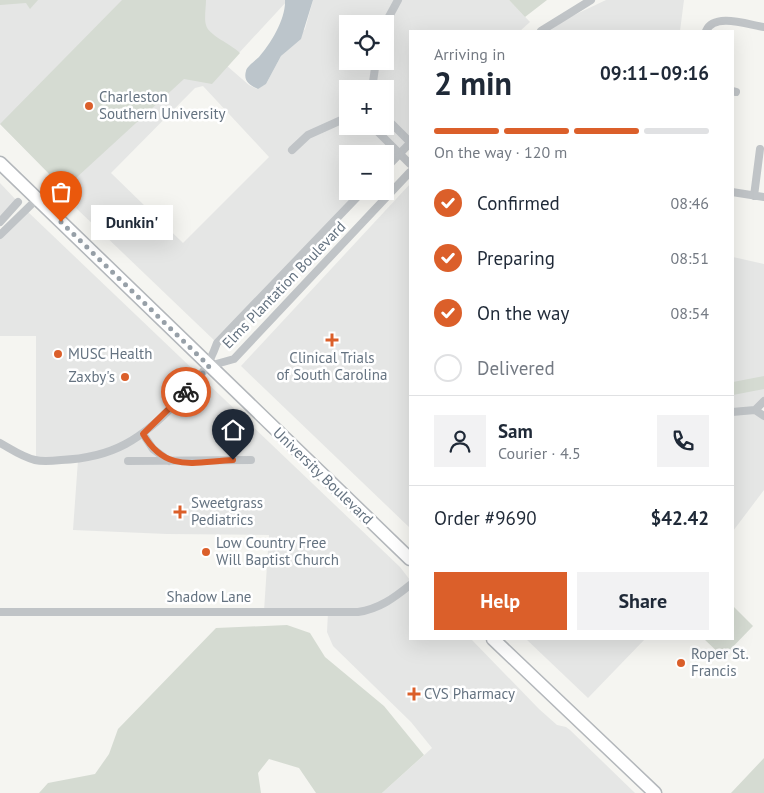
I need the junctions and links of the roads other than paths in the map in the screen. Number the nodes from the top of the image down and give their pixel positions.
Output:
1 (398, 0) edge
2 (591, 0) edge
3 (390, 15) edge
4 (764, 28) edge
5 (542, 30) edge
6 (707, 30) edge
7 (339, 121) edge
8 (394, 127) edge
9 (381, 135) edge
10 (409, 141) edge
11 (409, 143) edge
12 (760, 149) dead end
13 (292, 150) dead end
14 (400, 153) junction
15 (394, 159) edge
16 (0, 163) edge
17 (409, 163) edge
18 (409, 173) edge
19 (734, 192) edge
20 (754, 196) junction
21 (764, 197) edge
22 (37, 199) junction
23 (354, 200) edge
24 (18, 202) dead end
25 (0, 222) edge
26 (0, 235) edge
27 (209, 366) junction
28 (764, 401) edge
29 (754, 410) junction
30 (734, 412) edge
31 (764, 416) edge
32 (143, 434) junction
33 (0, 444) edge
34 (251, 460) dead end
35 (128, 461) dead end
36 (170, 461) junction
37 (409, 557) edge
38 (409, 586) edge
39 (0, 612) edge
40 (495, 640) edge
41 (655, 793) edge

1 - 3 street
2 - 5 street
4 - 6 street
7 - 13 street
8 - 10 street
9 - 14 street
11 - 14 street
12 - 20 street
14 - 15 street
14 - 17 street
16 - 22 main road, University Boulevard
18 - 27 street, Elms Plantation Boulevard
19 - 20 street
20 - 21 street
22 - 26 street
22 - 27 main road, University Boulevard
23 - 27 street, Elms Plantation Boulevard
24 - 25 street
27 - 32 street
27 - 37 main road, University Boulevard
28 - 29 street
29 - 30 street
29 - 31 street
32 - 33 street
32 - 36 street
34 - 36 street
35 - 36 street
38 - 39 street, Shadow Lane
40 - 41 main road

